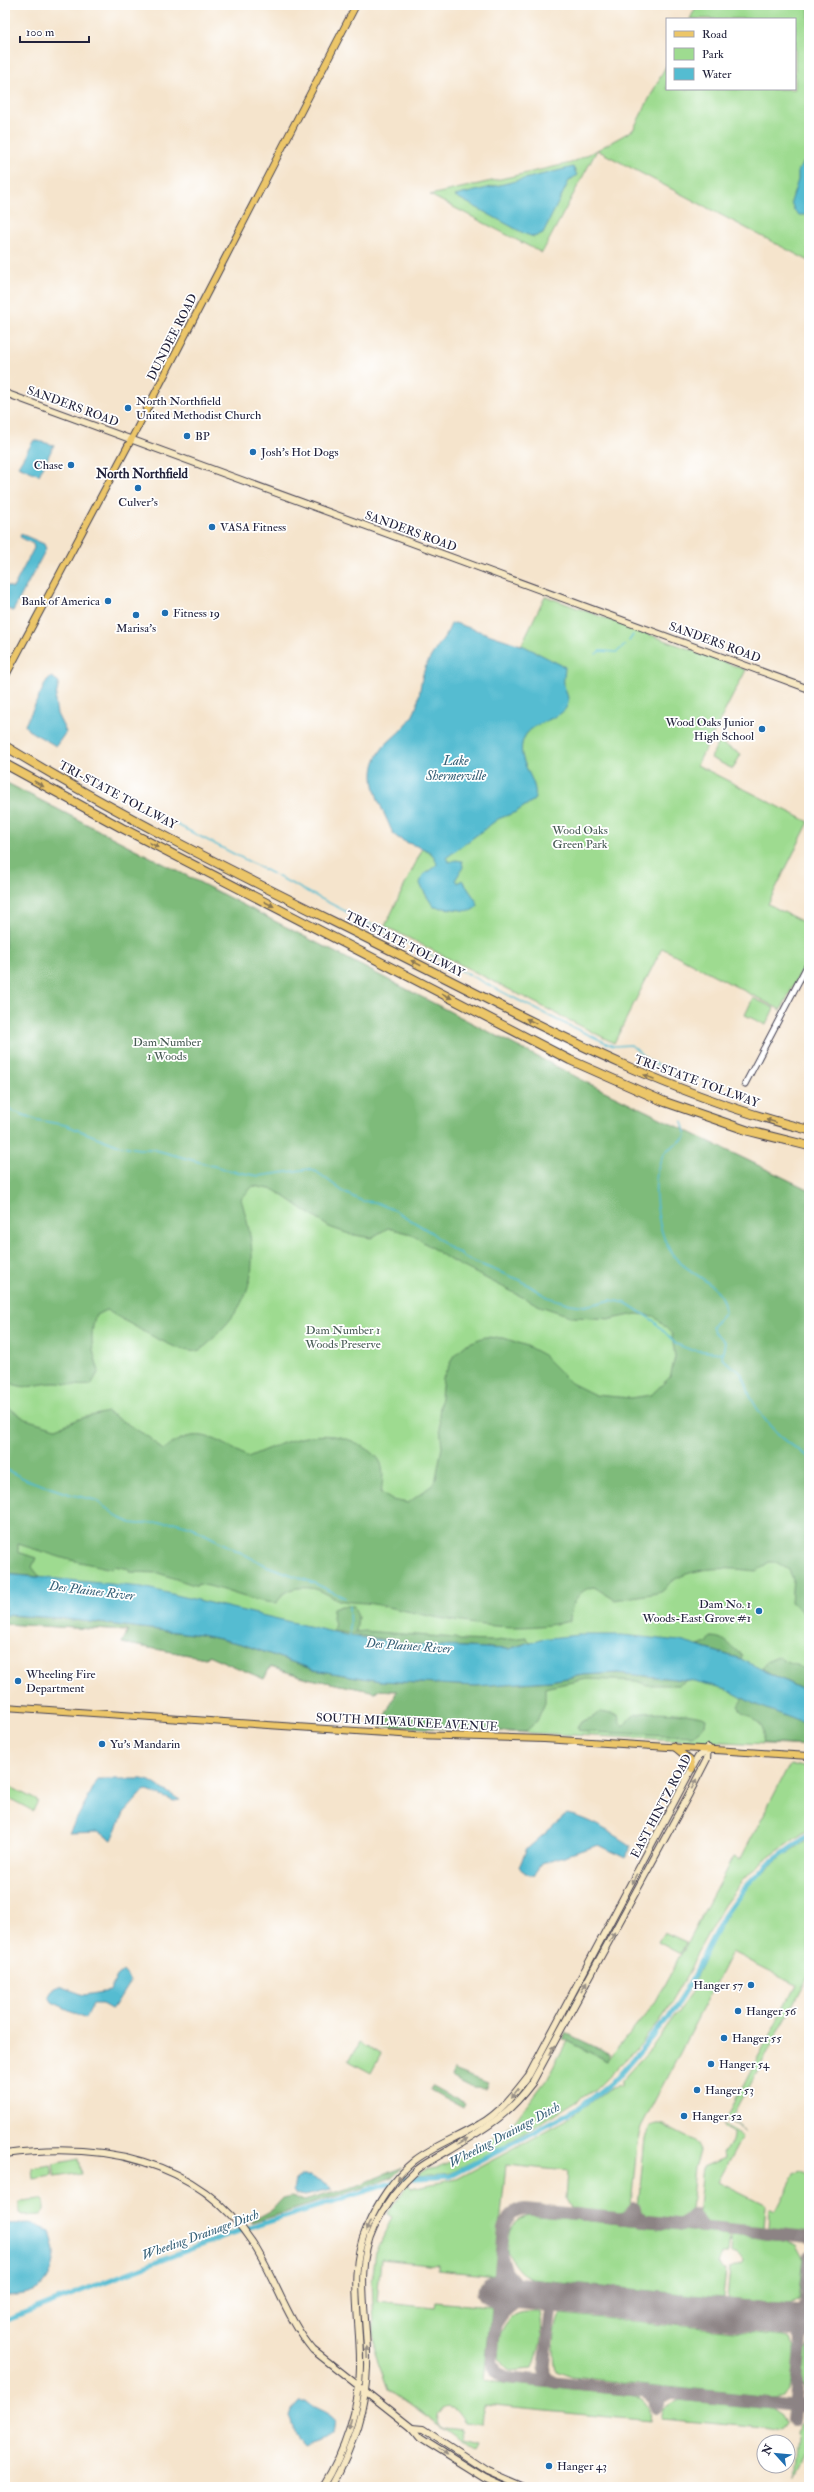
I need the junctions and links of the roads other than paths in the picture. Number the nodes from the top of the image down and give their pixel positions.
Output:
1 (356, 5) edge
2 (5, 393) edge
3 (131, 440) junction
4 (5, 677) edge
5 (809, 689) edge
6 (5, 746) edge
7 (5, 764) edge
8 (809, 962) edge
9 (745, 1084) dead end
10 (809, 1130) edge
11 (809, 1146) edge
12 (5, 1707) edge
13 (673, 1746) junction
14 (708, 1748) junction
15 (809, 1756) edge
16 (692, 1769) junction
17 (5, 2154) edge
18 (358, 2385) junction
19 (364, 2390) junction
20 (412, 2428) junction
21 (323, 2487) edge
22 (331, 2487) edge
23 (504, 2487) edge
24 (524, 2487) edge

1 - 3 main road, DUNDEE ROAD
2 - 3 main road, SANDERS ROAD
3 - 4 main road, DUNDEE ROAD
3 - 5 main road, SANDERS ROAD
10 -> 6 highway, TRI-STATE TOLLWAY
7 -> 11 highway
8 - 9 street
12 - 13 main road, SOUTH MILWAUKEE AVENUE
13 - 14 main road, SOUTH MILWAUKEE AVENUE
13 - 16 main road
14 - 15 main road, SOUTH MILWAUKEE AVENUE
14 - 16 main road, EAST HINTZ ROAD
19 -> 14 main road, EAST HINTZ ROAD
16 -> 18 main road, EAST HINTZ ROAD
17 - 18 main road
18 - 19 main road
18 -> 21 main road, EAST HINTZ ROAD
19 - 20 main road
19 - 22 main road, EAST HINTZ ROAD
20 -> 23 main road
20 - 24 main road

